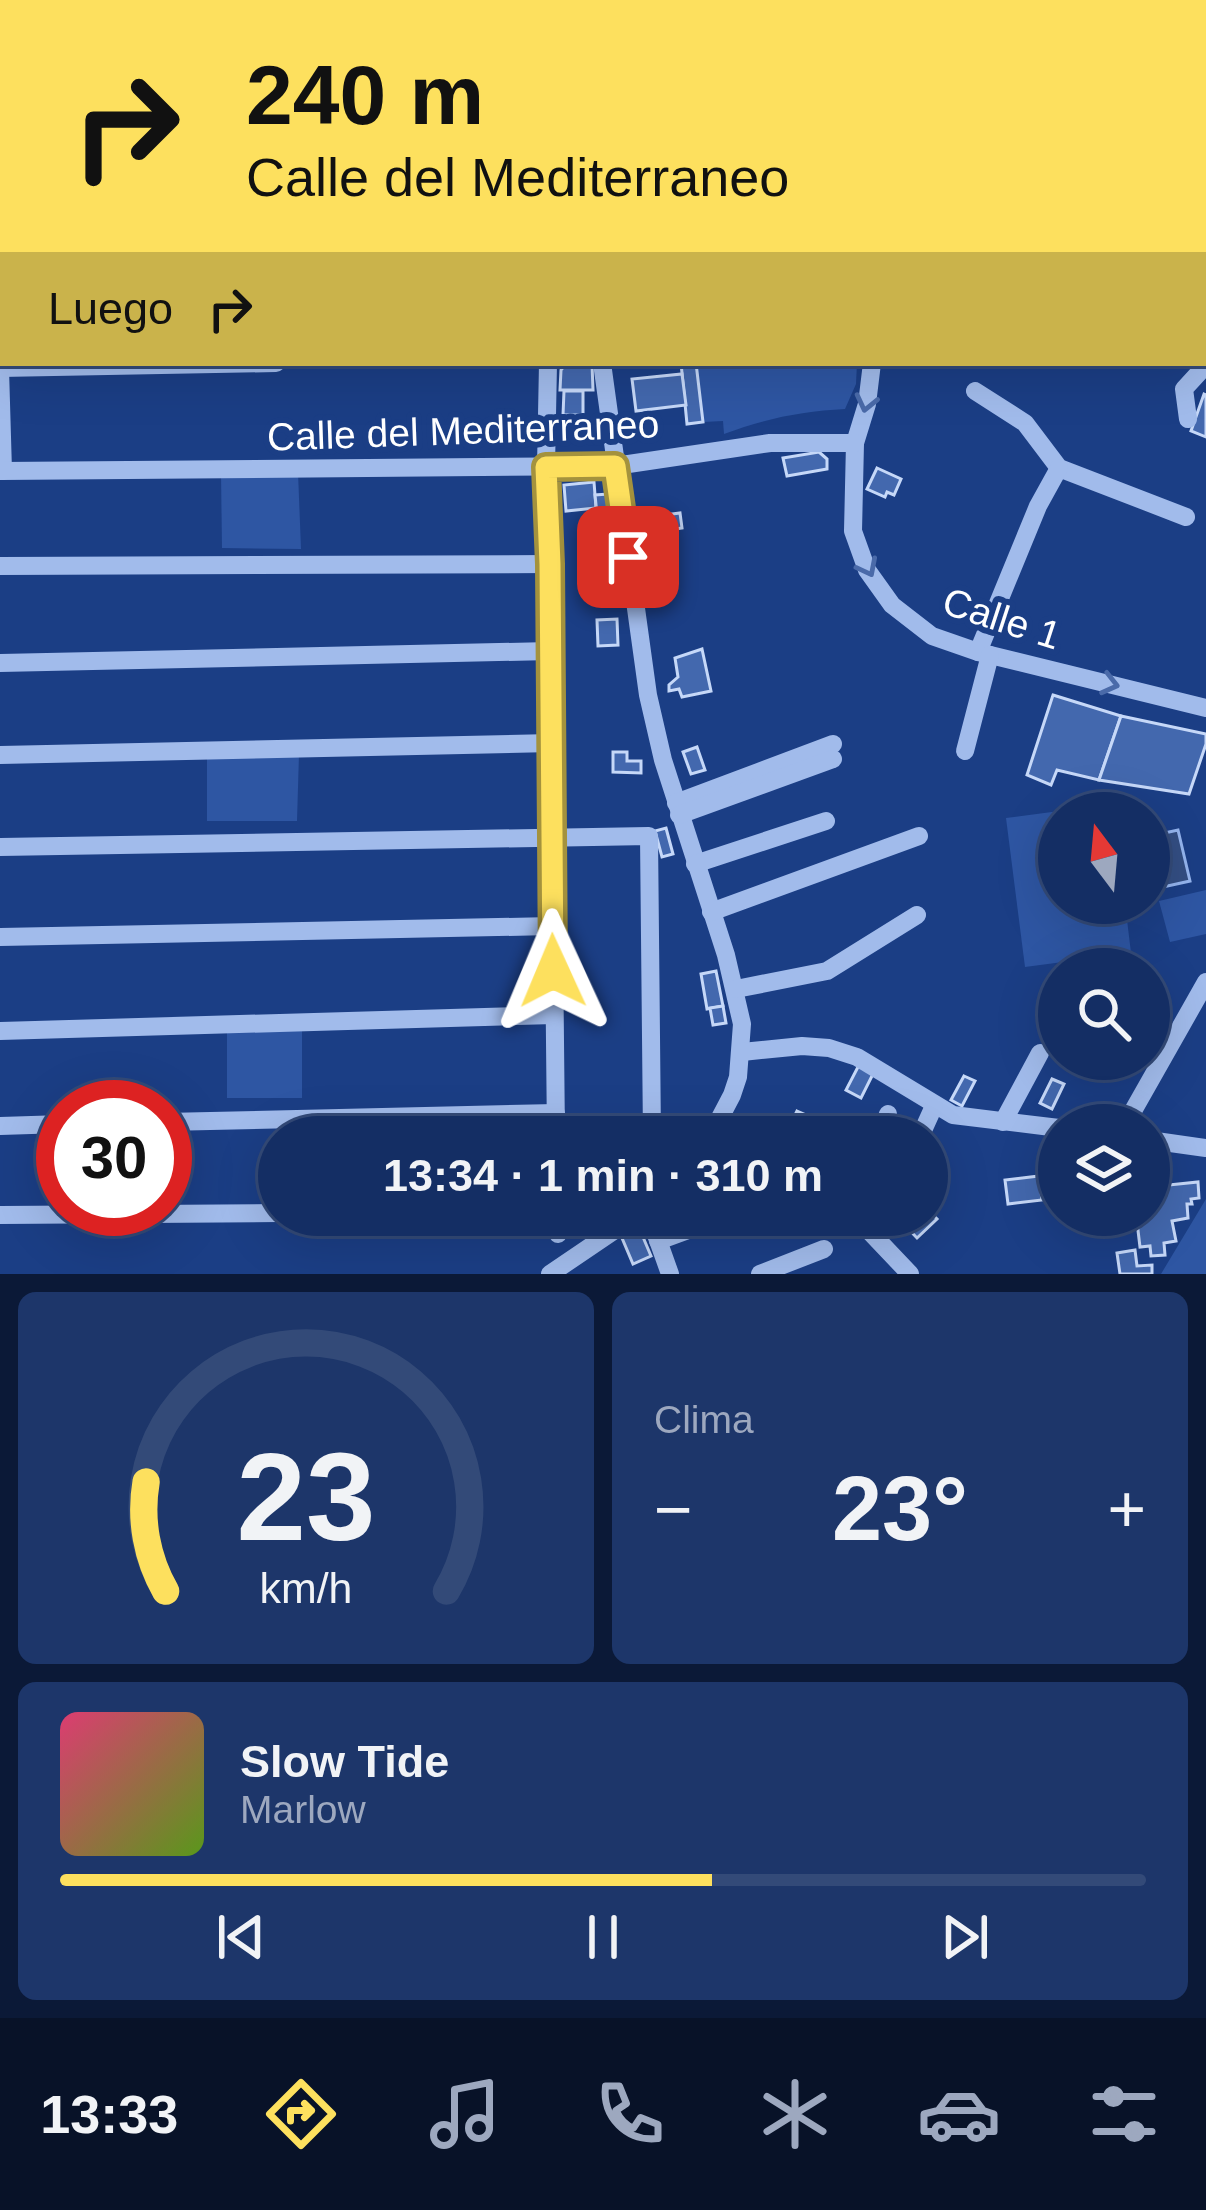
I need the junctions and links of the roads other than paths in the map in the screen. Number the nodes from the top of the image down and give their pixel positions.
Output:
1 (110, 366) edge
2 (548, 366) edge
3 (602, 366) edge
4 (872, 366) edge
5 (1205, 366) edge
6 (0, 368) edge
7 (975, 391) dead end
8 (1188, 419) dead end
9 (855, 443) junction
10 (615, 466) junction
11 (546, 467) junction
12 (1058, 468) junction
13 (2, 471) edge
14 (1186, 517) dead end
15 (550, 564) junction
16 (0, 566) edge
17 (550, 651) junction
18 (984, 654) junction
19 (0, 663) edge
20 (1206, 708) edge
21 (552, 743) junction
22 (965, 751) dead end
23 (833, 752) dead end
24 (0, 754) edge
25 (682, 807) junction
26 (826, 821) dead end
27 (551, 836) junction
28 (919, 836) dead end
29 (0, 847) edge
30 (694, 864) junction
31 (711, 912) junction
32 (917, 914) dead end
33 (552, 926) junction
34 (0, 937) edge
35 (1206, 982) edge
36 (736, 988) junction
37 (554, 1016) junction
38 (0, 1031) edge
39 (742, 1052) junction
40 (1038, 1057) edge
41 (1137, 1104) edge
42 (934, 1106) junction
43 (556, 1113) joint
44 (652, 1116) edge
45 (726, 1116) edge
46 (929, 1116) edge
47 (192, 1121) edge
48 (1003, 1122) junction
49 (36, 1125) edge
50 (0, 1126) edge
51 (1038, 1126) edge
52 (1170, 1143) edge
53 (1206, 1148) edge
54 (258, 1213) edge
55 (0, 1215) edge
56 (606, 1236) edge
57 (656, 1236) edge
58 (672, 1236) edge
59 (874, 1236) edge
60 (658, 1241) junction
61 (824, 1250) dead end
62 (550, 1274) edge
63 (670, 1274) edge
64 (760, 1274) edge
65 (910, 1274) edge

1 - 6 street
2 - 11 street
3 - 10 street
4 -> 9 street, Calle 1
5 - 8 street
6 - 13 street
7 - 12 street
9 - 10 street, Calle del Mediterraneo
9 -> 18 street, Calle 1
10 - 11 street, Calle del Mediterraneo
10 - 25 street
11 - 13 street, Calle del Mediterraneo
11 - 15 street
12 - 14 street
12 - 18 street
15 - 16 street
15 - 17 street
17 - 19 street
17 - 21 street
18 -> 20 street, Calle 1
18 - 22 street
21 - 24 street
21 - 27 street
23 - 25 street
25 - 30 street
26 - 30 street
27 - 29 street
27 - 33 street
27 - 44 street
28 - 31 street
30 - 31 street
31 - 36 street
32 - 36 street
33 - 34 street
33 - 37 street
35 - 41 street
36 - 39 street
37 - 38 street
37 - 43 street
39 - 42 street
39 - 45 street
40 - 48 street
42 - 46 street
42 - 48 street
43 - 47 street
48 - 51 street
49 - 50 street
52 - 53 street
54 - 55 street
56 - 62 street
57 - 60 street
58 - 60 street
59 - 65 street
60 - 63 street
61 - 64 street

